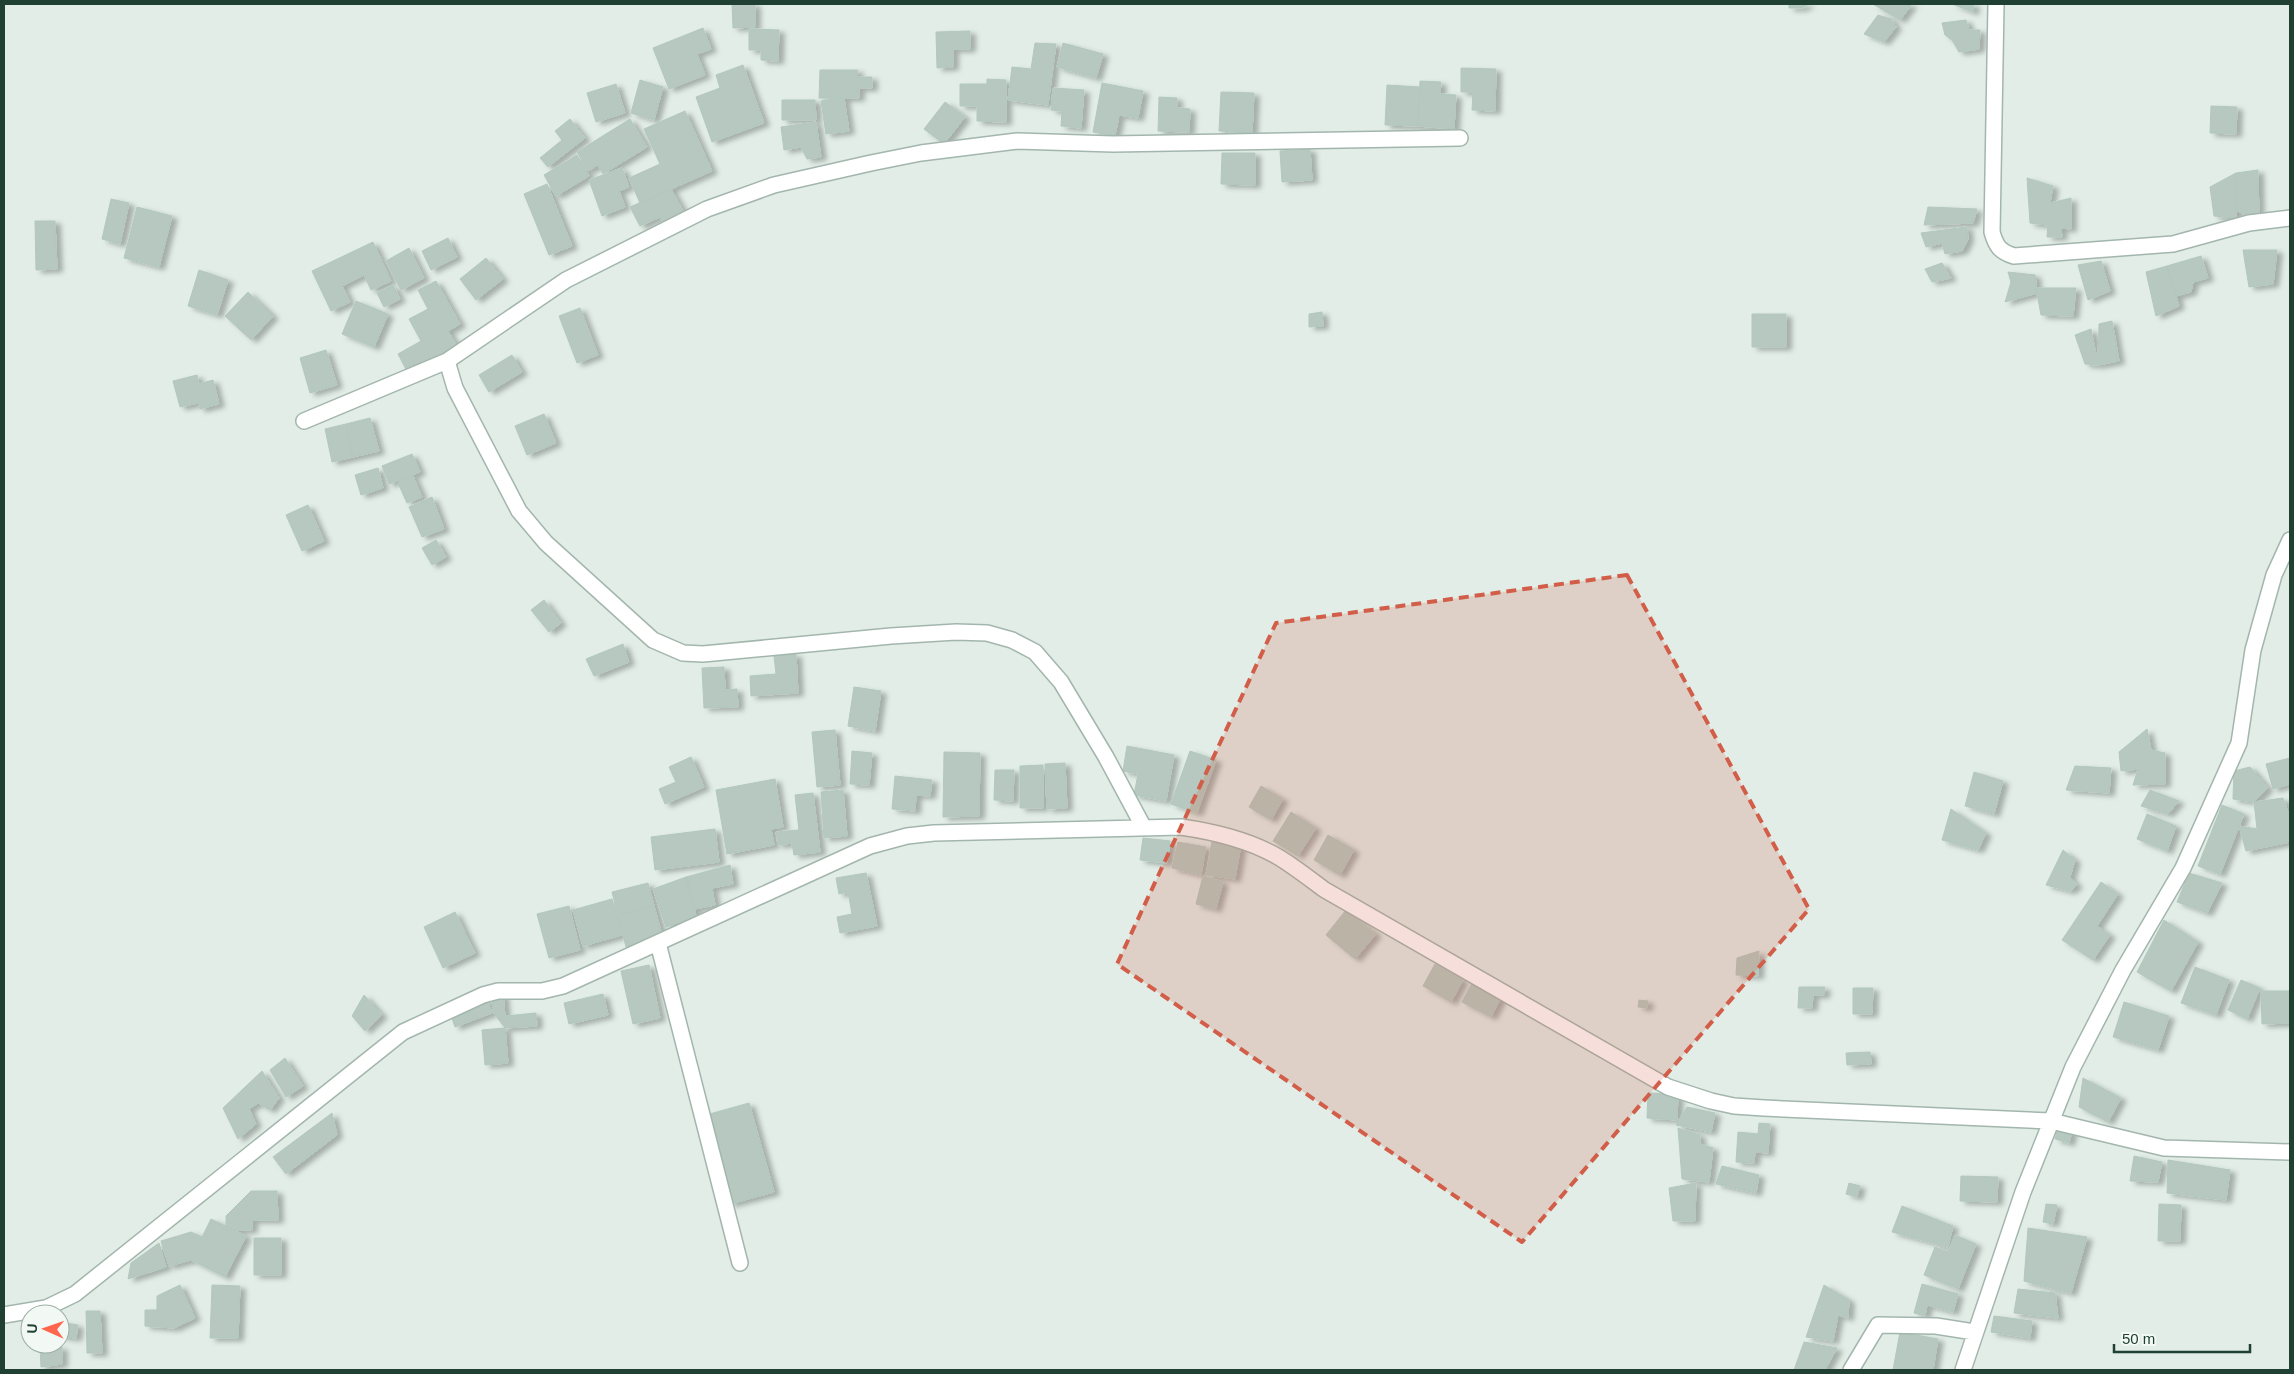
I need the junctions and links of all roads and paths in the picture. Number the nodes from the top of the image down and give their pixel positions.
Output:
1 (1996, 4) edge
2 (1460, 138) dead end
3 (2290, 218) edge
4 (447, 361) junction
5 (304, 421) dead end
6 (2290, 540) edge
7 (1144, 828) junction
8 (658, 942) junction
9 (2051, 1121) junction
10 (2290, 1152) edge
11 (740, 1263) dead end
12 (4, 1316) edge
13 (1974, 1332) junction
14 (1852, 1370) edge
15 (1963, 1370) edge

1 - 3 street
2 - 4 street
4 - 5 street
4 - 7 street
6 - 9 street
7 - 8 street
7 - 9 street
8 - 11 street
8 - 12 street
9 - 10 street
9 - 13 street
13 - 14 street
13 - 15 street

